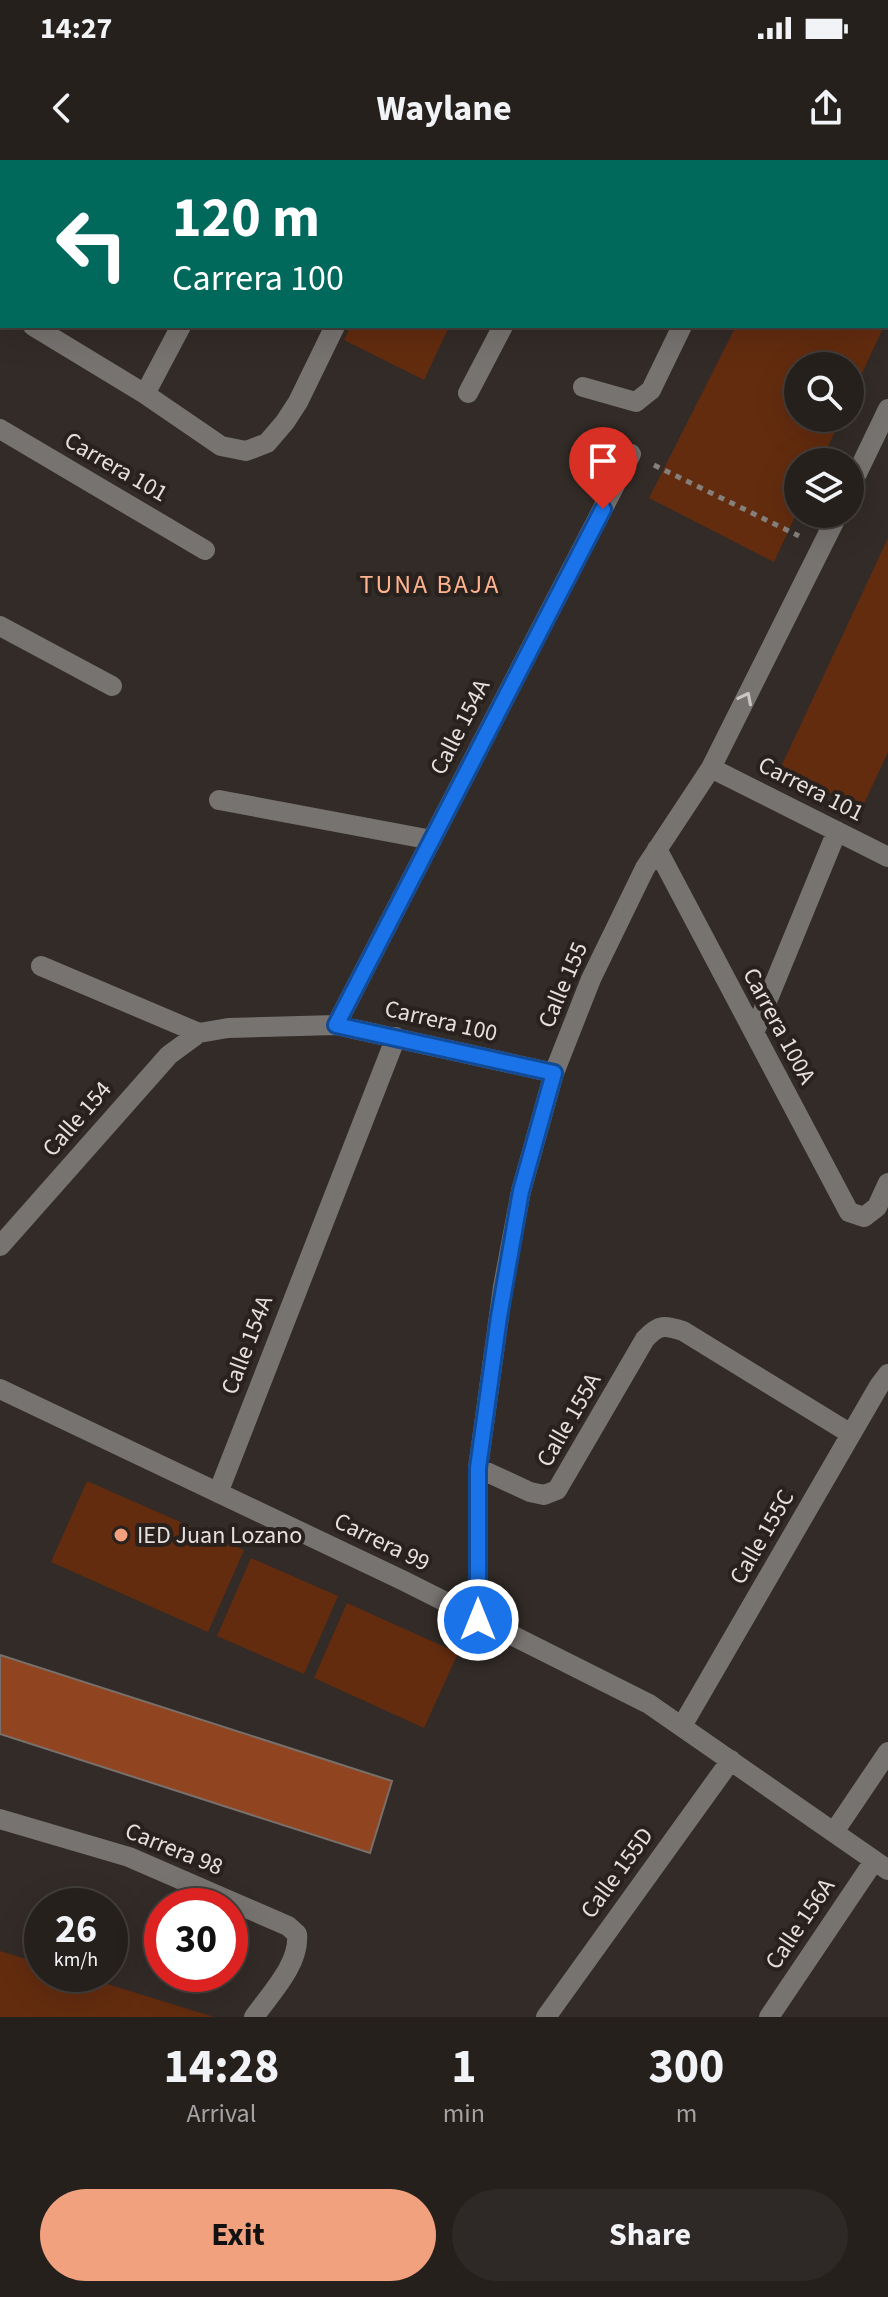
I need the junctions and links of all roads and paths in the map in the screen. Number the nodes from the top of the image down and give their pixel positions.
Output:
1 (36, 328) edge
2 (180, 328) edge
3 (334, 328) edge
4 (502, 328) edge
5 (681, 328) edge
6 (583, 387) dead end
7 (468, 393) dead end
8 (145, 394) junction
9 (888, 409) edge
10 (0, 429) edge
11 (631, 454) joint
12 (864, 459) edge
13 (831, 528) edge
14 (822, 547) junction
15 (205, 550) dead end
16 (0, 626) edge
17 (112, 686) dead end
18 (711, 768) junction
19 (219, 800) dead end
20 (837, 831) junction
21 (432, 840) junction
22 (657, 849) junction
23 (888, 857) edge
24 (41, 966) dead end
25 (336, 1025) junction
26 (199, 1033) junction
27 (754, 1033) junction
28 (396, 1037) junction
29 (554, 1073) junction
30 (888, 1183) edge
31 (0, 1246) edge
32 (888, 1374) edge
33 (0, 1389) edge
34 (851, 1434) junction
35 (478, 1468) junction
36 (218, 1493) junction
37 (478, 1620) junction
38 (682, 1726) junction
39 (888, 1752) edge
40 (731, 1760) junction
41 (0, 1819) edge
42 (834, 1832) junction
43 (881, 1865) edge
44 (254, 2017) edge
45 (546, 2017) edge
46 (769, 2017) edge

1 - 8 street
2 - 8 street
3 - 8 street
4 - 7 street
5 - 6 street
9 - 12 street
10 - 15 street, Carrera 101
11 - 14 path
11 - 21 street, Calle 154A
13 - 14 street, Calle 155
18 -> 14 street, Calle 155
16 - 17 street
18 - 20 street, Carrera 101
18 - 22 street, Calle 155
19 - 21 street
20 - 23 street, Carrera 101
20 - 27 street
21 - 25 street, Calle 154A
22 - 27 street, Carrera 100A
22 - 29 street, Calle 155
24 - 26 street
25 - 26 street, Carrera 100
25 - 28 street, Carrera 100
26 - 31 street, Calle 154
27 - 30 street, Carrera 100A
28 - 29 street, Carrera 100
28 - 36 street, Calle 154A
29 - 35 street, Calle 155
32 - 34 street, Calle 155C
33 - 36 street, Carrera 99
34 - 35 street, Calle 155A
34 - 38 street, Calle 155C
35 - 37 street, Calle 155
36 - 37 street, Carrera 99
37 - 38 street, Carrera 99
38 - 40 street, Carrera 99
39 - 42 street
40 - 42 street, Carrera 99
40 - 45 street, Calle 155D
41 - 44 street, Carrera 98
42 - 43 street, Carrera 99
43 - 46 street, Calle 156A

